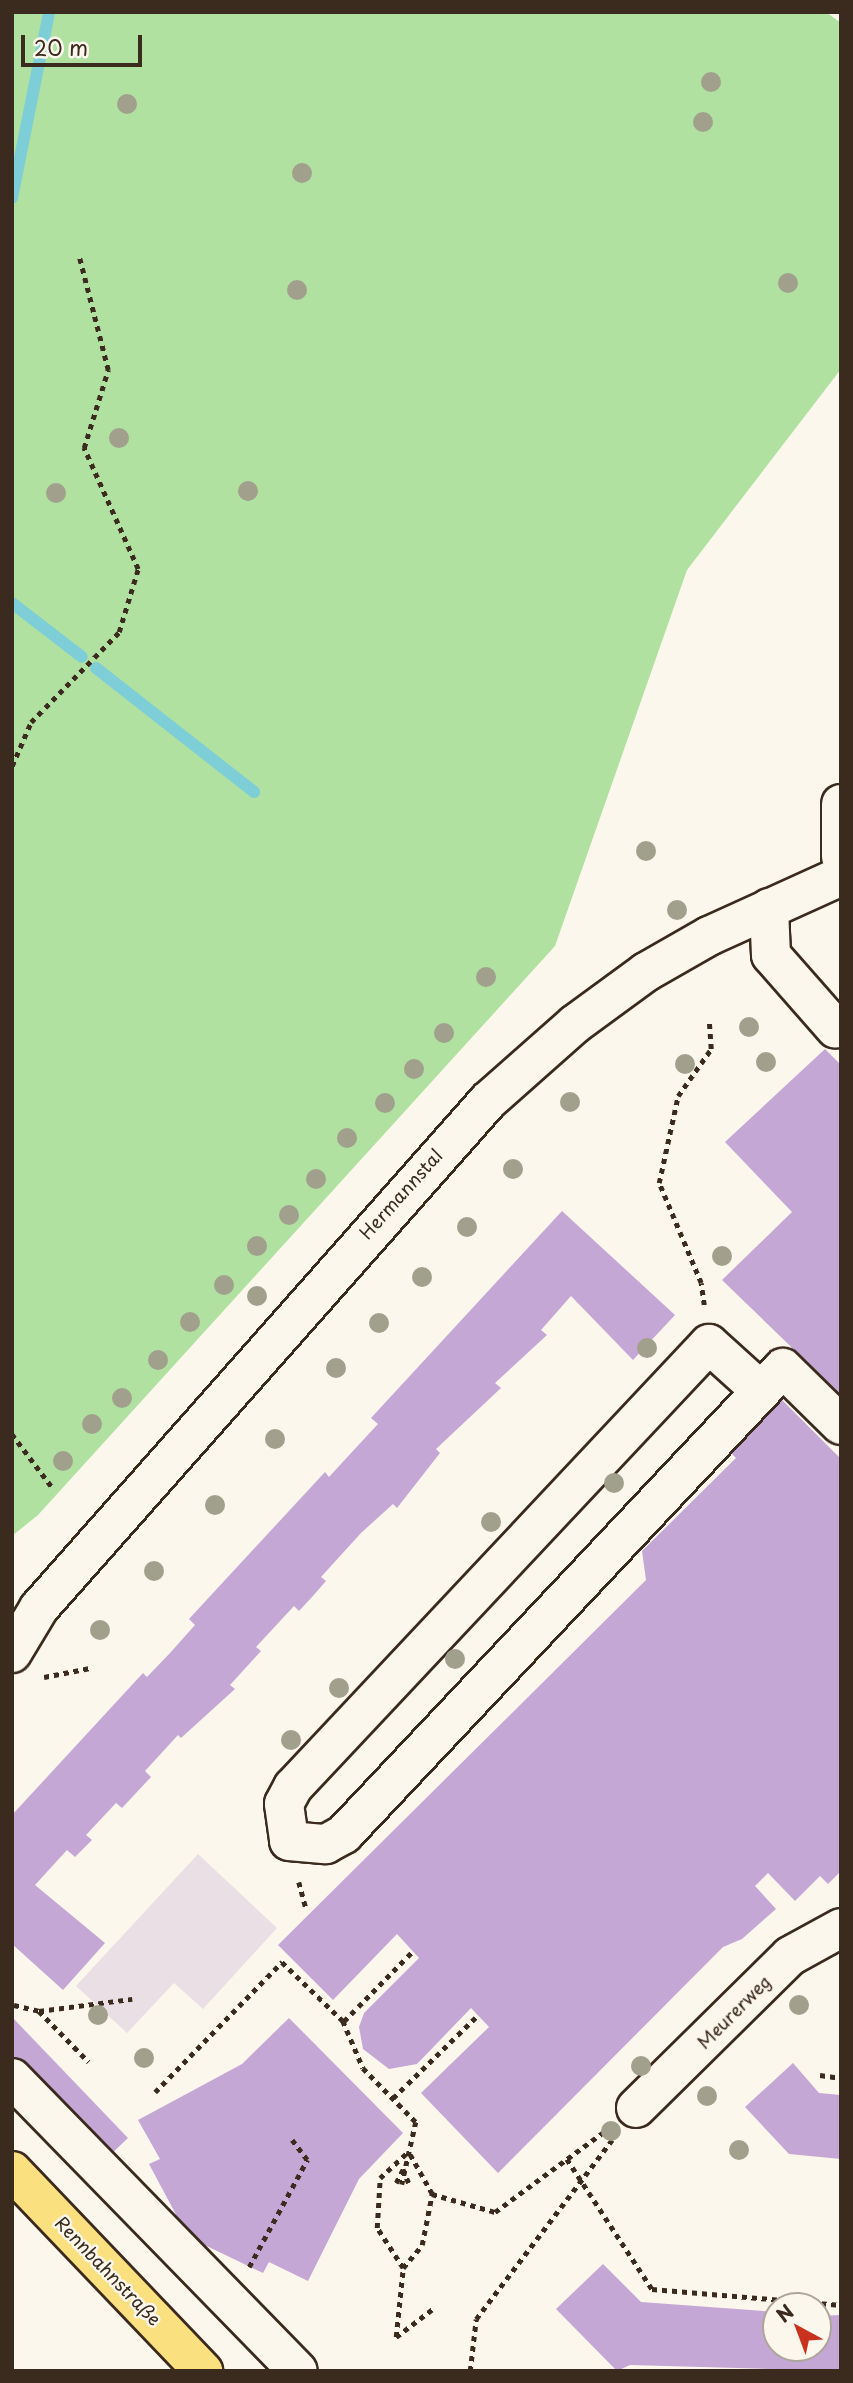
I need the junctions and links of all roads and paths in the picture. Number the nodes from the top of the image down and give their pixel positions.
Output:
1 (79, 256) dead end
2 (12, 766) edge
3 (841, 804) edge
4 (841, 857) edge
5 (841, 876) edge
6 (769, 908) junction
7 (709, 1020) dead end
8 (836, 1029) dead end
9 (709, 1344) junction
10 (761, 1391) junction
11 (841, 1425) edge
12 (12, 1434) edge
13 (52, 1487) dead end
14 (26, 1617) edge
15 (25, 1665) edge
16 (90, 1668) dead end
17 (841, 1928) edge
18 (412, 1952) dead end
19 (132, 1999) dead end
20 (14, 2005) dead end
21 (40, 2011) junction
22 (477, 2016) dead end
23 (343, 2021) junction
24 (89, 2062) dead end
25 (820, 2076) dead end
26 (12, 2078) edge
27 (841, 2078) edge
28 (155, 2092) dead end
29 (393, 2098) junction
30 (636, 2108) junction
31 (292, 2140) dead end
32 (408, 2152) junction
33 (567, 2159) junction
34 (403, 2169) junction
35 (12, 2171) edge
36 (581, 2181) junction
37 (396, 2183) dead end
38 (409, 2183) dead end
39 (402, 2184) dead end
40 (432, 2194) junction
41 (403, 2268) junction
42 (247, 2271) dead end
43 (841, 2305) edge
44 (434, 2308) dead end
45 (203, 2371) edge
46 (298, 2371) edge
47 (470, 2371) edge

1 - 2 path
3 - 4 street
5 - 6 street, Hermannstal
6 - 8 street
6 - 14 street, Hermannstal
7 - 9 path
9 - 10 street
9 - 10 street
10 - 11 street
12 - 13 path
14 - 15 street, Hermannstal
15 - 16 path
17 - 30 street, Meurerweg
18 - 23 path
19 - 21 path
20 - 21 path
21 - 24 path
22 - 29 path
23 - 28 path
23 - 29 path
25 - 27 path
26 - 46 street
29 - 32 path
30 - 33 path
30 - 36 path
31 - 42 path
32 - 34 path
32 - 40 path
32 - 41 path
33 - 36 path
33 - 40 path
34 - 37 path
34 - 38 path
34 - 39 path
35 - 45 main road, Rennbahnstraße
36 - 43 path
36 - 47 path
40 - 41 path
41 - 44 path

